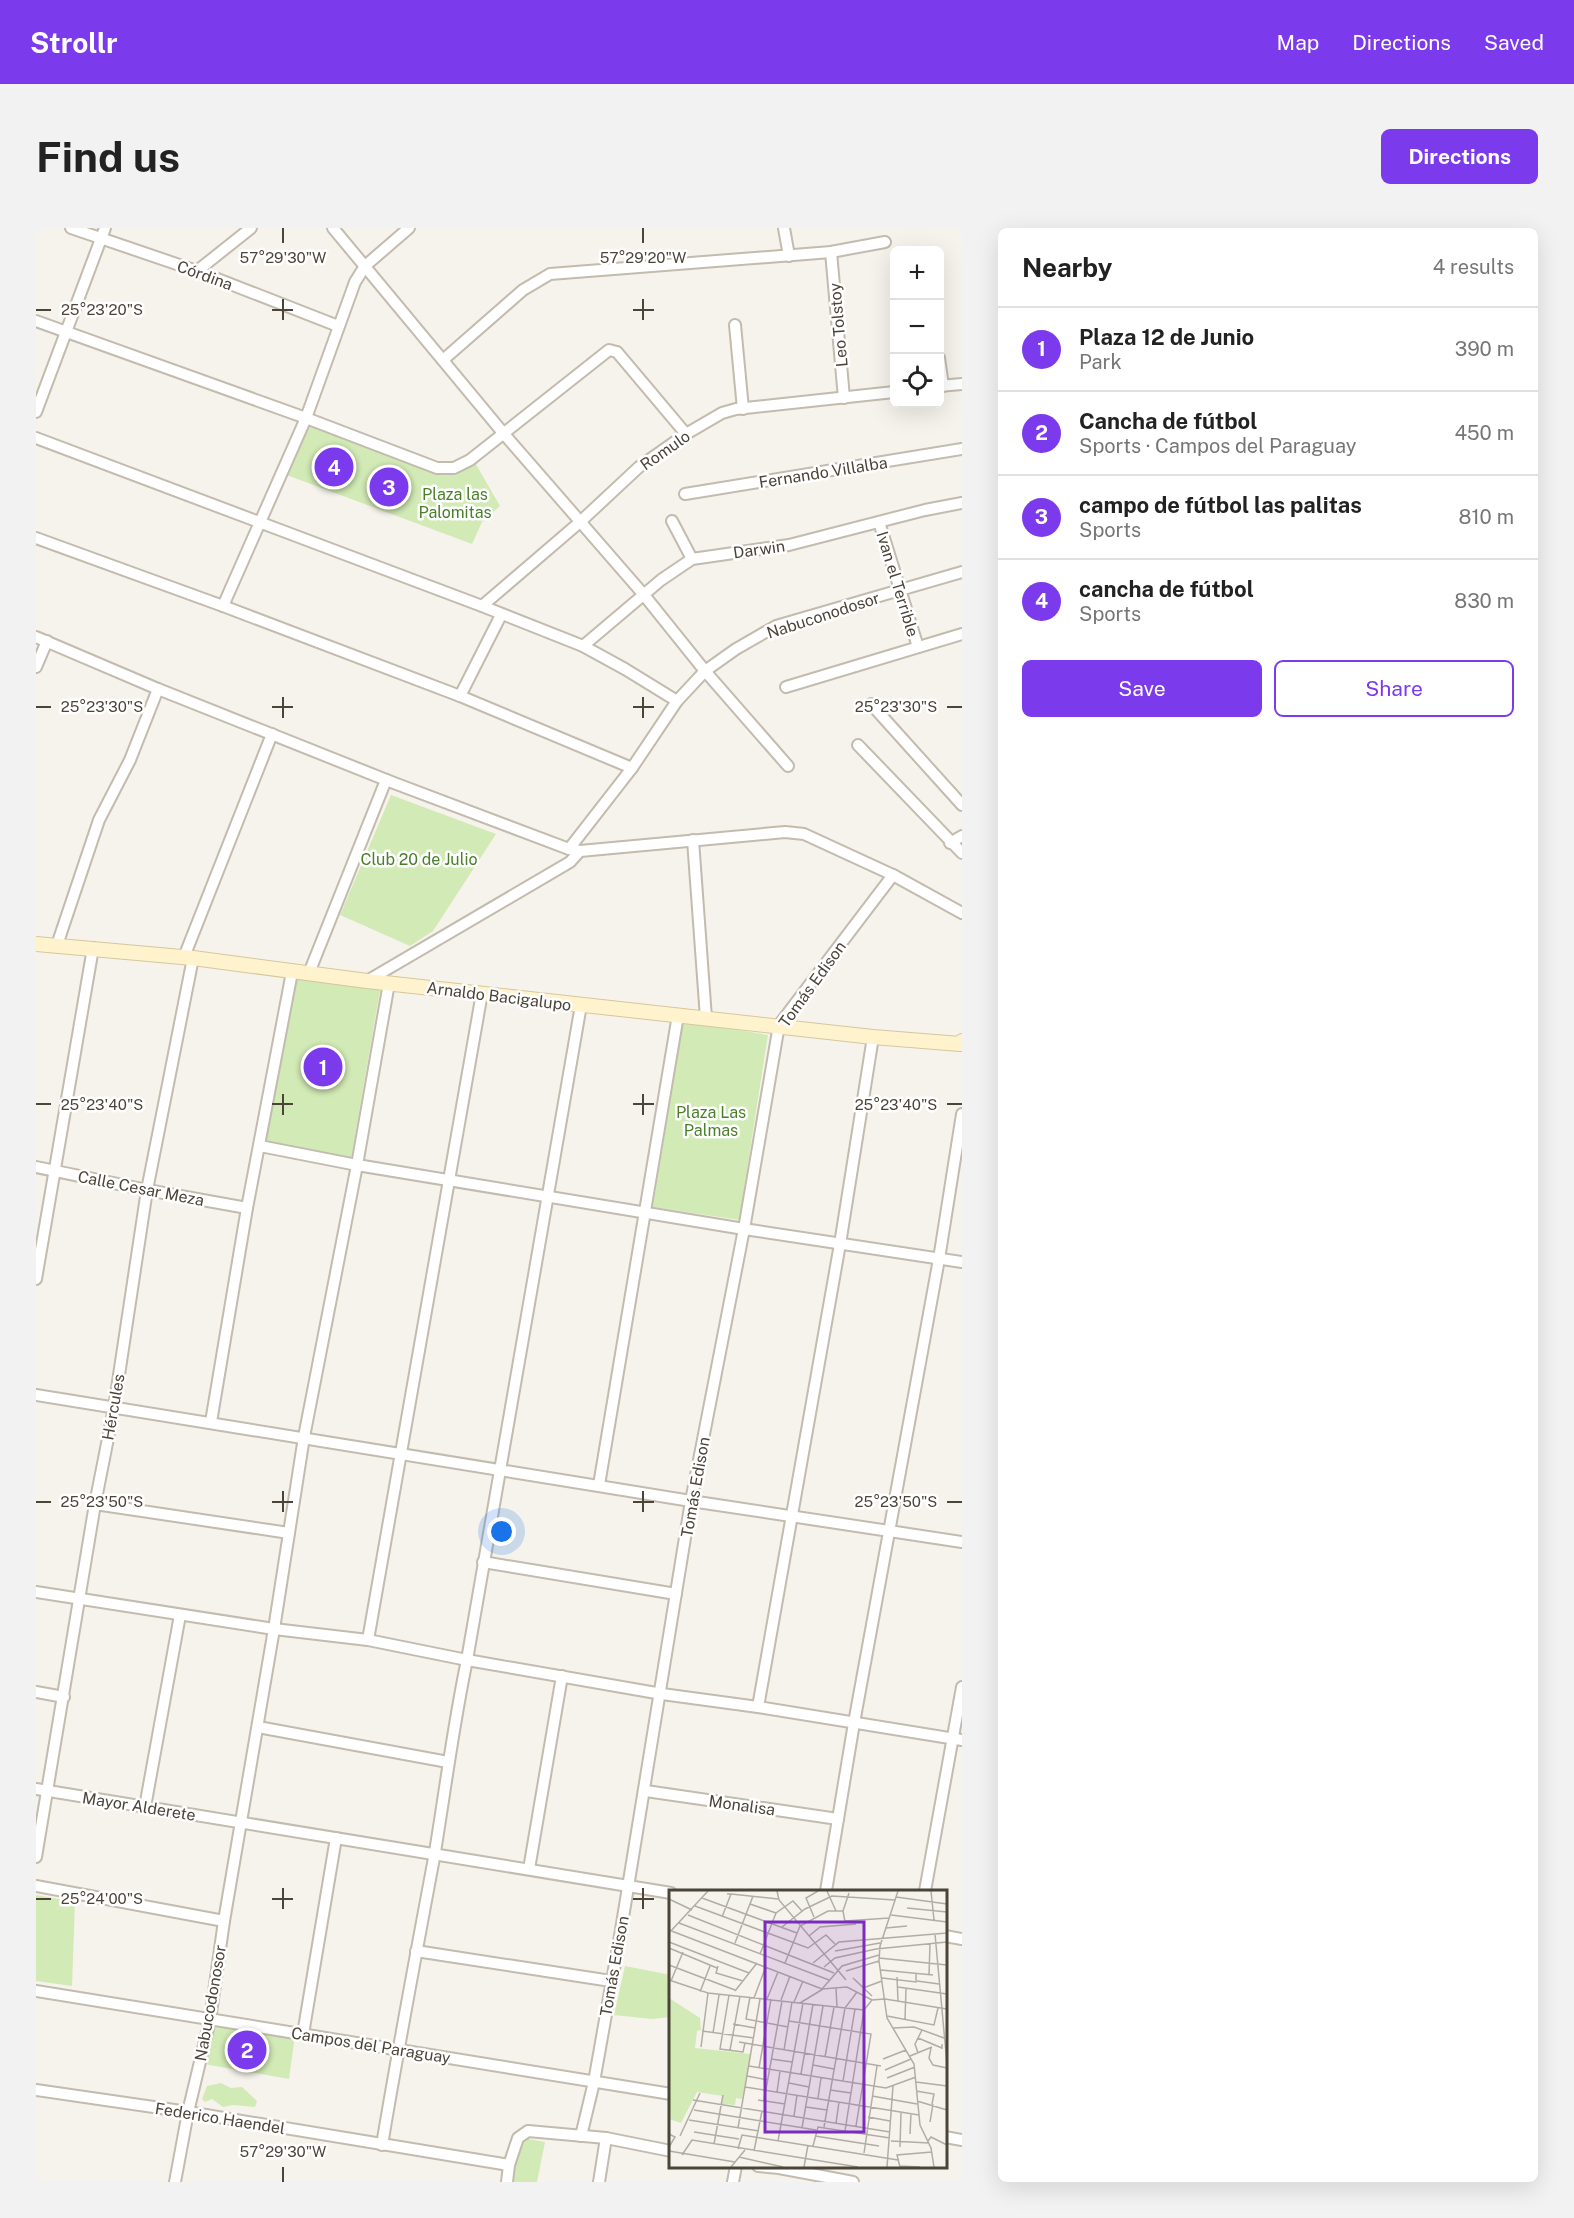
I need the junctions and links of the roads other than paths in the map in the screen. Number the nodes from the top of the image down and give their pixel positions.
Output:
1 (71, 228) edge
2 (251, 228) edge
3 (333, 228) edge
4 (409, 228) edge
5 (784, 228) edge
6 (103, 233) edge
7 (885, 242) dead end
8 (831, 252) junction
9 (789, 256) junction
10 (365, 266) junction
11 (197, 271) junction
12 (36, 321) edge
13 (735, 325) dead end
14 (338, 326) junction
15 (67, 332) junction
16 (443, 360) junction
17 (962, 384) edge
18 (944, 386) edge
19 (890, 392) edge
20 (844, 398) junction
21 (743, 409) junction
22 (36, 412) edge
23 (306, 418) junction
24 (504, 434) junction
25 (686, 434) junction
26 (36, 438) edge
27 (962, 449) edge
28 (685, 494) dead end
29 (962, 503) edge
30 (259, 521) junction
31 (672, 521) dead end
32 (580, 522) junction
33 (879, 522) junction
34 (36, 538) edge
35 (692, 559) junction
36 (962, 572) edge
37 (900, 591) junction
38 (644, 595) junction
39 (223, 606) junction
40 (482, 606) junction
41 (501, 615) junction
42 (962, 634) edge
43 (41, 639) edge
44 (583, 646) junction
45 (918, 647) junction
46 (36, 667) edge
47 (705, 671) junction
48 (786, 687) dead end
49 (158, 689) junction
50 (460, 696) junction
51 (677, 701) junction
52 (871, 704) dead end
53 (272, 734) junction
54 (858, 745) dead end
55 (788, 766) dead end
56 (632, 768) junction
57 (387, 780) junction
58 (962, 805) edge
59 (962, 836) edge
60 (693, 840) junction
61 (950, 843) junction
62 (574, 850) junction
63 (962, 853) edge
64 (893, 874) junction
65 (962, 913) edge
66 (36, 944) edge
67 (57, 945) junction
68 (93, 948) junction
69 (189, 957) junction
70 (292, 972) junction
71 (309, 973) junction
72 (367, 981) junction
73 (389, 983) junction
74 (482, 993) junction
75 (581, 1005) junction
76 (678, 1015) junction
77 (706, 1018) junction
78 (779, 1025) junction
79 (873, 1037) junction
80 (961, 1044) edge
81 (962, 1114) edge
82 (260, 1146) junction
83 (357, 1165) junction
84 (36, 1167) edge
85 (54, 1171) junction
86 (450, 1180) junction
87 (147, 1190) junction
88 (548, 1196) junction
89 (247, 1208) junction
90 (646, 1212) junction
91 (744, 1229) junction
92 (840, 1244) junction
93 (939, 1259) junction
94 (962, 1262) edge
95 (36, 1279) edge
96 (36, 1395) edge
97 (114, 1408) junction
98 (211, 1422) junction
99 (304, 1437) junction
100 (401, 1453) junction
101 (499, 1470) junction
102 (599, 1485) junction
103 (691, 1501) junction
104 (95, 1504) junction
105 (792, 1516) junction
106 (889, 1532) junction
107 (289, 1533) junction
108 (962, 1542) edge
109 (483, 1562) junction
110 (36, 1592) edge
111 (676, 1594) junction
112 (79, 1599) junction
113 (180, 1615) junction
114 (274, 1629) junction
115 (368, 1640) junction
116 (467, 1660) junction
117 (562, 1676) junction
118 (962, 1687) edge
119 (36, 1692) edge
120 (662, 1694) junction
121 (64, 1697) junction
122 (758, 1707) junction
123 (854, 1723) junction
124 (258, 1727) junction
125 (958, 1740) edge
126 (448, 1762) junction
127 (41, 1790) edge
128 (646, 1791) junction
129 (145, 1807) junction
130 (838, 1819) junction
131 (242, 1822) junction
132 (336, 1838) junction
133 (434, 1855) junction
134 (36, 1857) edge
135 (529, 1869) junction
136 (36, 1886) edge
137 (628, 1886) junction
138 (826, 1890) edge
139 (925, 1890) edge
140 (669, 1893) edge
141 (225, 1921) junction
142 (947, 1936) edge
143 (962, 1939) edge
144 (416, 1951) junction
145 (611, 1981) junction
146 (36, 1991) edge
147 (210, 2020) junction
148 (303, 2034) junction
149 (398, 2050) junction
150 (594, 2082) junction
151 (36, 2090) edge
152 (669, 2094) edge
153 (188, 2112) junction
154 (582, 2136) junction
155 (947, 2137) edge
156 (606, 2139) junction
157 (962, 2140) edge
158 (382, 2145) junction
159 (669, 2151) edge
160 (509, 2165) junction
161 (736, 2167) edge
162 (779, 2167) edge
163 (175, 2182) edge
164 (507, 2182) edge
165 (599, 2182) edge
166 (733, 2182) edge
167 (853, 2182) edge

1 - 6 street, Córdina
2 - 11 street
3 - 10 street
4 - 10 street
5 - 9 street
6 - 11 street, Córdina
6 - 15 street
7 - 8 street
8 - 9 street
8 - 20 street, Leo Tolstoy
9 - 16 street
10 - 14 street
10 - 16 street
11 - 14 street, Córdina
12 - 15 street
13 - 21 street
14 - 23 street
15 - 22 street
15 - 23 street
16 - 24 street
17 - 18 street
19 - 20 street, Romulo
20 - 21 street, Romulo
21 - 25 street, Romulo
23 - 24 street
23 - 30 street
24 - 25 street
24 - 32 street
25 - 32 street, Romulo
26 - 30 street
27 - 28 street, Fernando Villalba
29 - 33 street, Darwin
30 - 39 street
30 - 40 street
31 - 35 street
32 - 38 street
32 - 40 street, Romulo
33 - 35 street, Darwin
33 - 37 street, Ivan el Terrible
34 - 39 street
35 - 38 street, Darwin
36 - 37 street, Nabuconodosor
37 - 45 street, Ivan el Terrible
37 - 47 street, Nabuconodosor
38 - 44 street, Darwin
38 - 47 street
39 - 50 street
40 - 41 street
41 - 44 street
41 - 50 street
42 - 45 street
43 - 46 street
43 - 49 street
44 - 51 street
45 - 48 street
47 - 51 street, Nabuconodosor
47 - 55 street
49 - 53 street
49 - 67 street
50 - 56 street
51 - 56 street, Nabuconodosor
52 - 58 street
53 - 57 street
53 - 69 street, Hércules
54 - 61 street
56 - 62 street, Nabuconodosor
57 - 62 street
57 - 71 street
59 - 61 street
60 - 62 street
60 - 64 street
60 - 77 street
61 - 63 street
62 - 72 street, Nabuconodosor
64 - 65 street
64 - 78 street, Tomás Edison
66 - 67 street, Arnaldo Bacigalupo
67 - 68 street, Arnaldo Bacigalupo
68 - 69 street, Arnaldo Bacigalupo
68 - 85 street
69 - 70 street, Arnaldo Bacigalupo
69 - 87 street, Hércules
70 - 71 street, Arnaldo Bacigalupo
70 - 82 street
71 - 72 street, Arnaldo Bacigalupo
72 - 73 street, Arnaldo Bacigalupo
73 - 74 street, Arnaldo Bacigalupo
73 - 83 street, Nabucodonosor
74 - 75 street, Arnaldo Bacigalupo
74 - 86 street
75 - 76 street, Arnaldo Bacigalupo
75 - 88 street
76 - 77 street, Arnaldo Bacigalupo
76 - 90 street
77 - 78 street, Arnaldo Bacigalupo
78 - 79 street, Arnaldo Bacigalupo
78 - 91 street, Tomás Edison
79 - 80 street, Arnaldo Bacigalupo
79 - 92 street
81 - 93 street
82 - 83 street
82 - 89 street
83 - 86 street
83 - 99 street, Nabucodonosor
84 - 85 street, Calle Cesar Meza
85 - 87 street, Calle Cesar Meza
85 - 95 street
86 - 88 street
86 - 100 street
87 - 89 street, Calle Cesar Meza
87 - 97 street, Hércules
88 - 90 street
88 - 101 street
89 - 98 street
90 - 91 street
90 - 102 street
91 - 92 street
91 - 103 street, Tomás Edison
92 - 93 street
92 - 105 street
93 - 94 street
93 - 106 street
96 - 97 street
97 - 98 street
97 - 104 street, Hércules
98 - 99 street
99 - 100 street
99 - 107 street, Nabucodonosor
100 - 101 street
100 - 115 street
101 - 102 street
101 - 109 street
102 - 103 street
103 - 105 street
103 - 111 street, Tomás Edison
104 - 107 street
104 - 112 street, Hércules
105 - 106 street
105 - 122 street
106 - 108 street
106 - 123 street
107 - 114 street, Nabucodonosor
109 - 111 street
109 - 116 street
110 - 112 street
111 - 120 street, Tomás Edison
112 - 113 street
112 - 121 street, Hércules
113 - 114 street
113 - 129 street
114 - 115 street
114 - 124 street, Nabucodonosor
115 - 116 street
116 - 117 street
116 - 126 street
117 - 120 street
117 - 135 street
118 - 125 street
119 - 121 street
120 - 122 street
120 - 128 street, Tomás Edison
121 - 127 street, Hércules
122 - 123 street
123 - 125 street
123 - 130 street
124 - 126 street
124 - 131 street, Nabucodonosor
125 - 139 street
126 - 133 street
127 - 129 street, Mayor Alderete
127 - 134 street, Hércules
128 - 130 street, Monalisa
128 - 137 street, Tomás Edison
129 - 131 street, Mayor Alderete
130 - 138 street
131 - 132 street, Mayor Alderete
131 - 141 street, Nabucodonosor
132 - 133 street, Mayor Alderete
132 - 148 street
133 - 135 street, Mayor Alderete
133 - 144 street
135 - 137 street, Mayor Alderete
136 - 141 street
137 - 140 street, Mayor Alderete
137 - 145 street, Tomás Edison
141 - 147 street, Nabucodonosor
142 - 143 street
144 - 145 street
144 - 149 street
145 - 150 street, Tomás Edison
146 - 147 street, Campos del Paraguay
147 - 148 street, Campos del Paraguay
147 - 153 street, Nabucodonosor
148 - 149 street, Campos del Paraguay
149 - 150 street, Campos del Paraguay
149 - 158 street
150 - 152 street, Campos del Paraguay
150 - 154 street, Tomás Edison
151 - 153 street, Federico Haendel
153 - 158 street, Federico Haendel
153 - 163 street, Nabucodonosor
154 - 156 street
154 - 160 street
155 - 157 street
156 - 159 street
156 - 165 street
158 - 160 street, Federico Haendel
160 - 164 street
161 - 166 street
162 - 167 street

